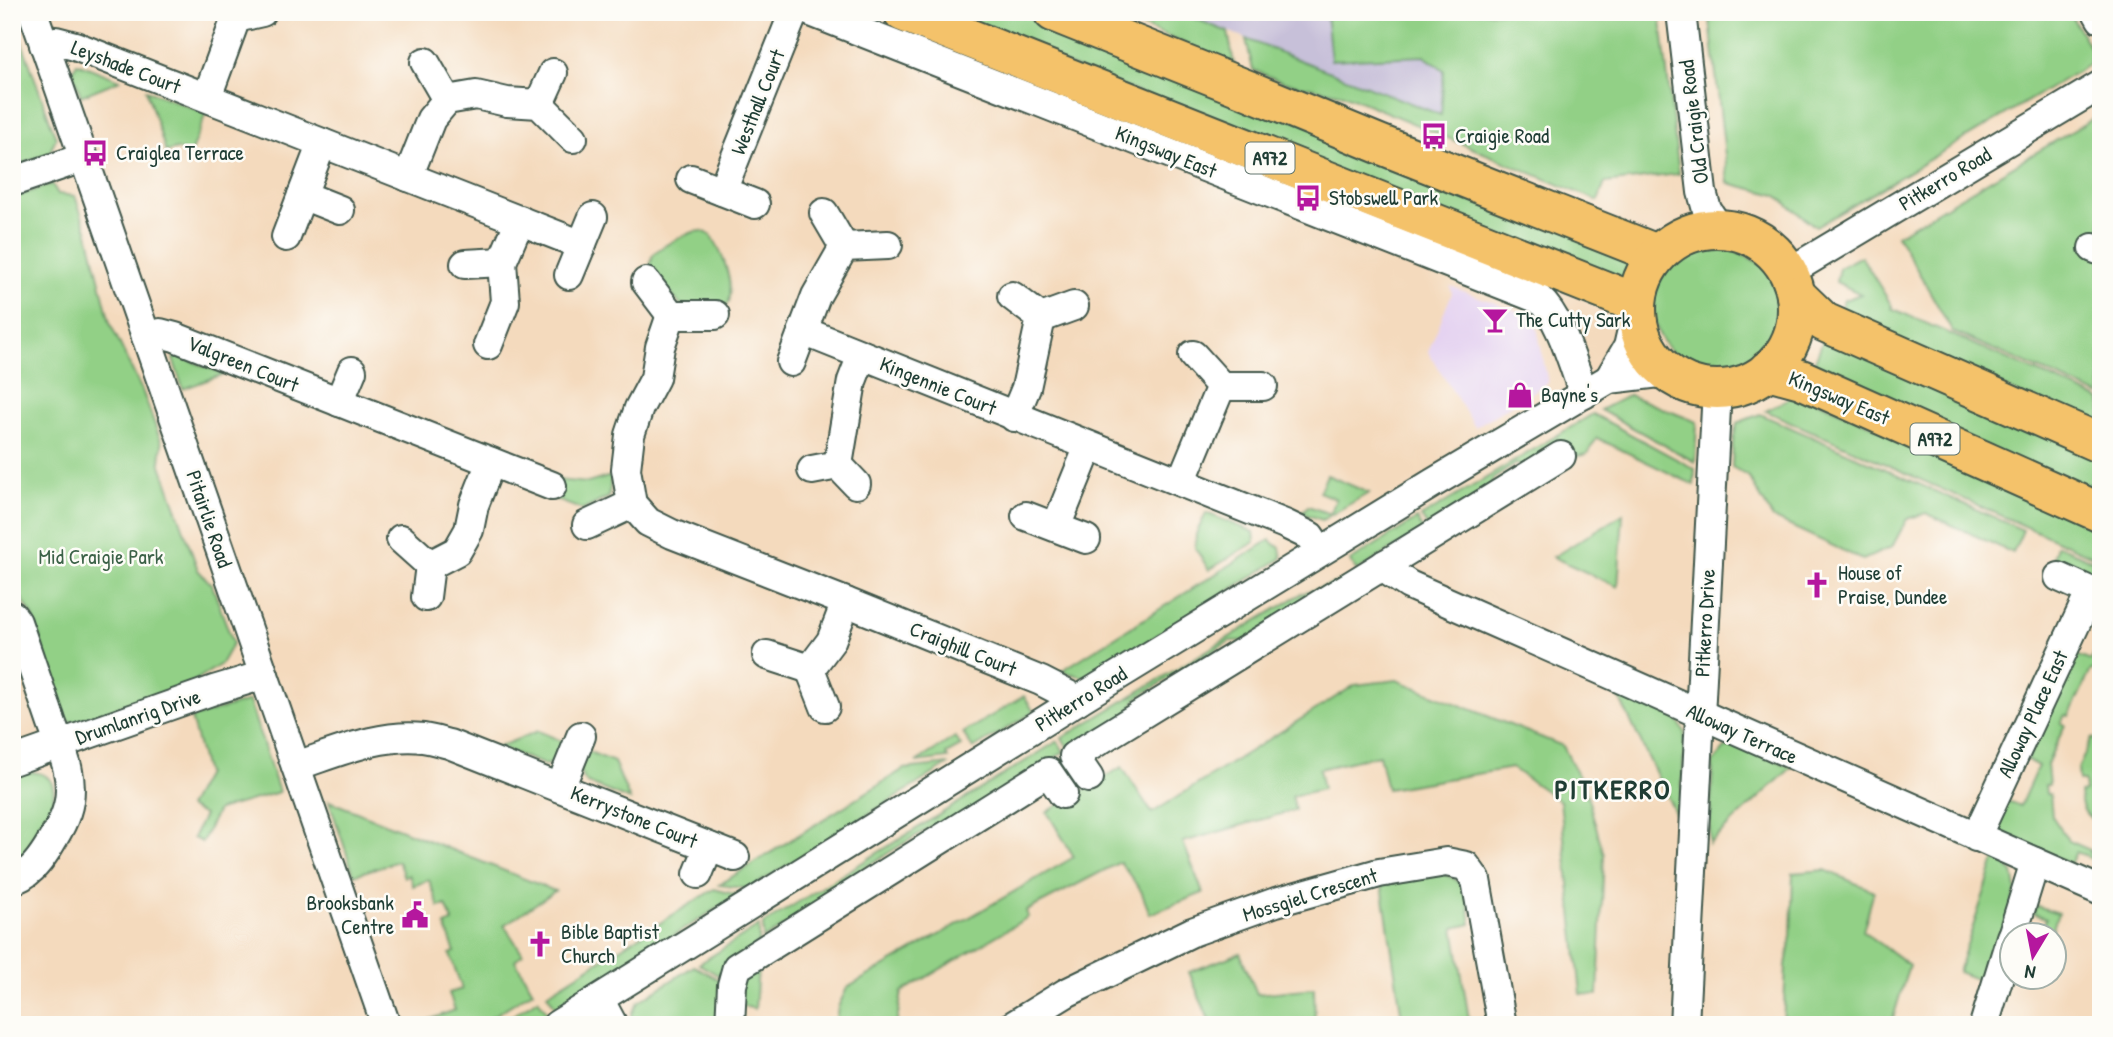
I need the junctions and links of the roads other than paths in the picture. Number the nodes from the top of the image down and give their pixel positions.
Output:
1 (33, 12) edge
2 (794, 12) edge
3 (811, 12) edge
4 (903, 12) edge
5 (1053, 12) edge
6 (1681, 12) edge
7 (2097, 12) edge
8 (242, 14) edge
9 (2101, 19) edge
10 (44, 45) junction
11 (425, 62) dead end
12 (553, 73) dead end
13 (2101, 85) edge
14 (207, 97) junction
15 (447, 100) junction
16 (539, 104) junction
17 (573, 138) dead end
18 (322, 143) junction
19 (82, 158) junction
20 (408, 177) junction
21 (691, 179) dead end
22 (12, 183) edge
23 (722, 191) junction
24 (302, 195) junction
25 (755, 204) dead end
26 (340, 210) dead end
27 (824, 213) dead end
28 (593, 217) dead end
29 (520, 220) junction
30 (1719, 228) junction
31 (286, 237) dead end
32 (582, 245) junction
33 (888, 246) dead end
34 (844, 247) junction
35 (1657, 254) junction
36 (502, 262) junction
37 (465, 264) dead end
38 (569, 275) dead end
39 (646, 282) dead end
40 (1792, 283) junction
41 (1012, 296) dead end
42 (1074, 306) dead end
43 (1636, 307) junction
44 (671, 315) junction
45 (715, 316) dead end
46 (1041, 318) junction
47 (803, 331) junction
48 (146, 337) junction
49 (488, 345) dead end
50 (862, 355) junction
51 (1193, 355) dead end
52 (791, 362) dead end
53 (1768, 370) junction
54 (352, 371) dead end
55 (1668, 372) junction
56 (1609, 379) junction
57 (1220, 386) junction
58 (1263, 386) dead end
59 (1717, 389) junction
60 (1584, 394) junction
61 (339, 402) junction
62 (1014, 417) junction
63 (2101, 444) edge
64 (1089, 446) junction
65 (1561, 456) dead end
66 (491, 462) junction
67 (835, 473) dead end
68 (1181, 482) junction
69 (552, 486) dead end
70 (632, 504) junction
71 (2101, 513) edge
72 (1026, 516) dead end
73 (587, 525) dead end
74 (1056, 527) junction
75 (401, 539) dead end
76 (1086, 540) dead end
77 (1320, 551) junction
78 (1384, 564) junction
79 (430, 565) junction
80 (2059, 577) dead end
81 (2096, 594) edge
82 (426, 597) dead end
83 (846, 602) junction
84 (12, 615) edge
85 (767, 655) dead end
86 (810, 669) junction
87 (264, 675) junction
88 (1078, 700) junction
89 (825, 707) dead end
90 (1701, 716) junction
91 (581, 736) dead end
92 (59, 744) junction
93 (12, 761) edge
94 (296, 766) junction
95 (1089, 778) dead end
96 (560, 788) junction
97 (1063, 794) dead end
98 (1976, 837) junction
99 (2035, 862) junction
100 (698, 874) dead end
101 (12, 880) edge
102 (2101, 891) edge
103 (2017, 922) edge
104 (1997, 984) edge
105 (599, 999) junction
106 (387, 1025) edge
107 (557, 1025) edge
108 (613, 1025) edge
109 (730, 1025) edge
110 (1014, 1025) edge
111 (1502, 1025) edge
112 (1684, 1025) edge
113 (1984, 1025) edge

1 - 10 street, Pitairlie Road
2 - 23 street, Westhall Court
3 - 60 street, Kingsway East
4 - 43 highway, Kingsway East / A972
5 - 35 highway, A972
6 - 30 street, Old Craigie Road
7 - 9 street
8 - 14 street, Leyshade Court
10 - 14 street, Leyshade Court
10 - 19 street, Pitairlie Road
11 - 15 street
12 - 16 street
13 - 40 street, Pitkerro Road
14 - 18 street, Leyshade Court
15 - 16 street
15 - 20 street
16 - 17 street
18 - 20 street, Leyshade Court
18 - 24 street
19 - 22 street
19 - 48 street, Pitairlie Road
20 - 29 street, Leyshade Court
21 - 23 street
23 - 25 street
24 - 26 street
24 - 31 street
27 - 34 street
28 - 32 street
29 - 32 street, Leyshade Court
29 - 36 street
30 - 35 highway
30 - 40 highway
32 - 38 street
33 - 34 street
34 - 47 street
35 - 43 highway
36 - 37 street
36 - 49 street
39 - 44 street
40 - 53 highway, Kingsway East
40 - 63 highway
41 - 46 street
42 - 46 street
43 - 55 highway, Kingsway East
43 - 56 street, Pitkerro Road
44 - 45 street
44 - 70 street
46 - 62 street, Kingennie Court
47 - 50 street, Kingennie Court
47 - 52 street
48 - 61 street, Valgreen Court
48 - 87 street, Pitairlie Road
50 - 62 street, Kingennie Court
50 - 67 street, Kingennie Court
51 - 57 street
53 - 59 highway, Kingsway East
53 - 71 highway, Kingsway East / A972
54 - 61 street
55 - 56 street, Pitkerro Road
55 - 59 highway, Kingsway East
56 - 60 street, Pitkerro Road
57 - 58 street
57 - 68 street
59 - 90 street, Pitkerro Drive
60 - 77 street, Pitkerro Road
61 - 66 street, Valgreen Court
62 - 64 street, Kingennie Court
64 - 68 street, Kingennie Court
64 - 74 street
65 - 78 street
66 - 69 street, Valgreen Court
66 - 79 street
68 - 77 street, Kingennie Court
70 - 73 street
70 - 83 street, Craighill Court
72 - 74 street
74 - 76 street
75 - 79 street
77 - 88 street, Pitkerro Road
78 - 90 street, Alloway Terrace
78 - 95 street
79 - 82 street
80 - 81 street, Alloway Place East
81 - 98 street, Alloway Place East
83 - 86 street
83 - 88 street, Craighill Court
84 - 92 street
85 - 86 street
86 - 89 street
87 - 92 street, Drumlanrig Drive
87 - 94 street, Pitairlie Road
88 - 105 street, Pitkerro Road
90 - 98 street, Alloway Terrace
90 - 112 street, Pitkerro Drive
91 - 96 street, Kerrystone Court
92 - 93 street, Drumlanrig Drive
92 - 101 street
94 - 96 street, Kerrystone Court
94 - 106 street, Pitairlie Road
96 - 100 street, Kerrystone Court
97 - 109 street
98 - 99 street, Alloway Terrace
99 - 102 street, Alloway Terrace
99 - 103 street
104 - 113 street
105 - 107 street, Pitkerro Road
105 - 108 street
110 - 111 street, Mossgiel Crescent

